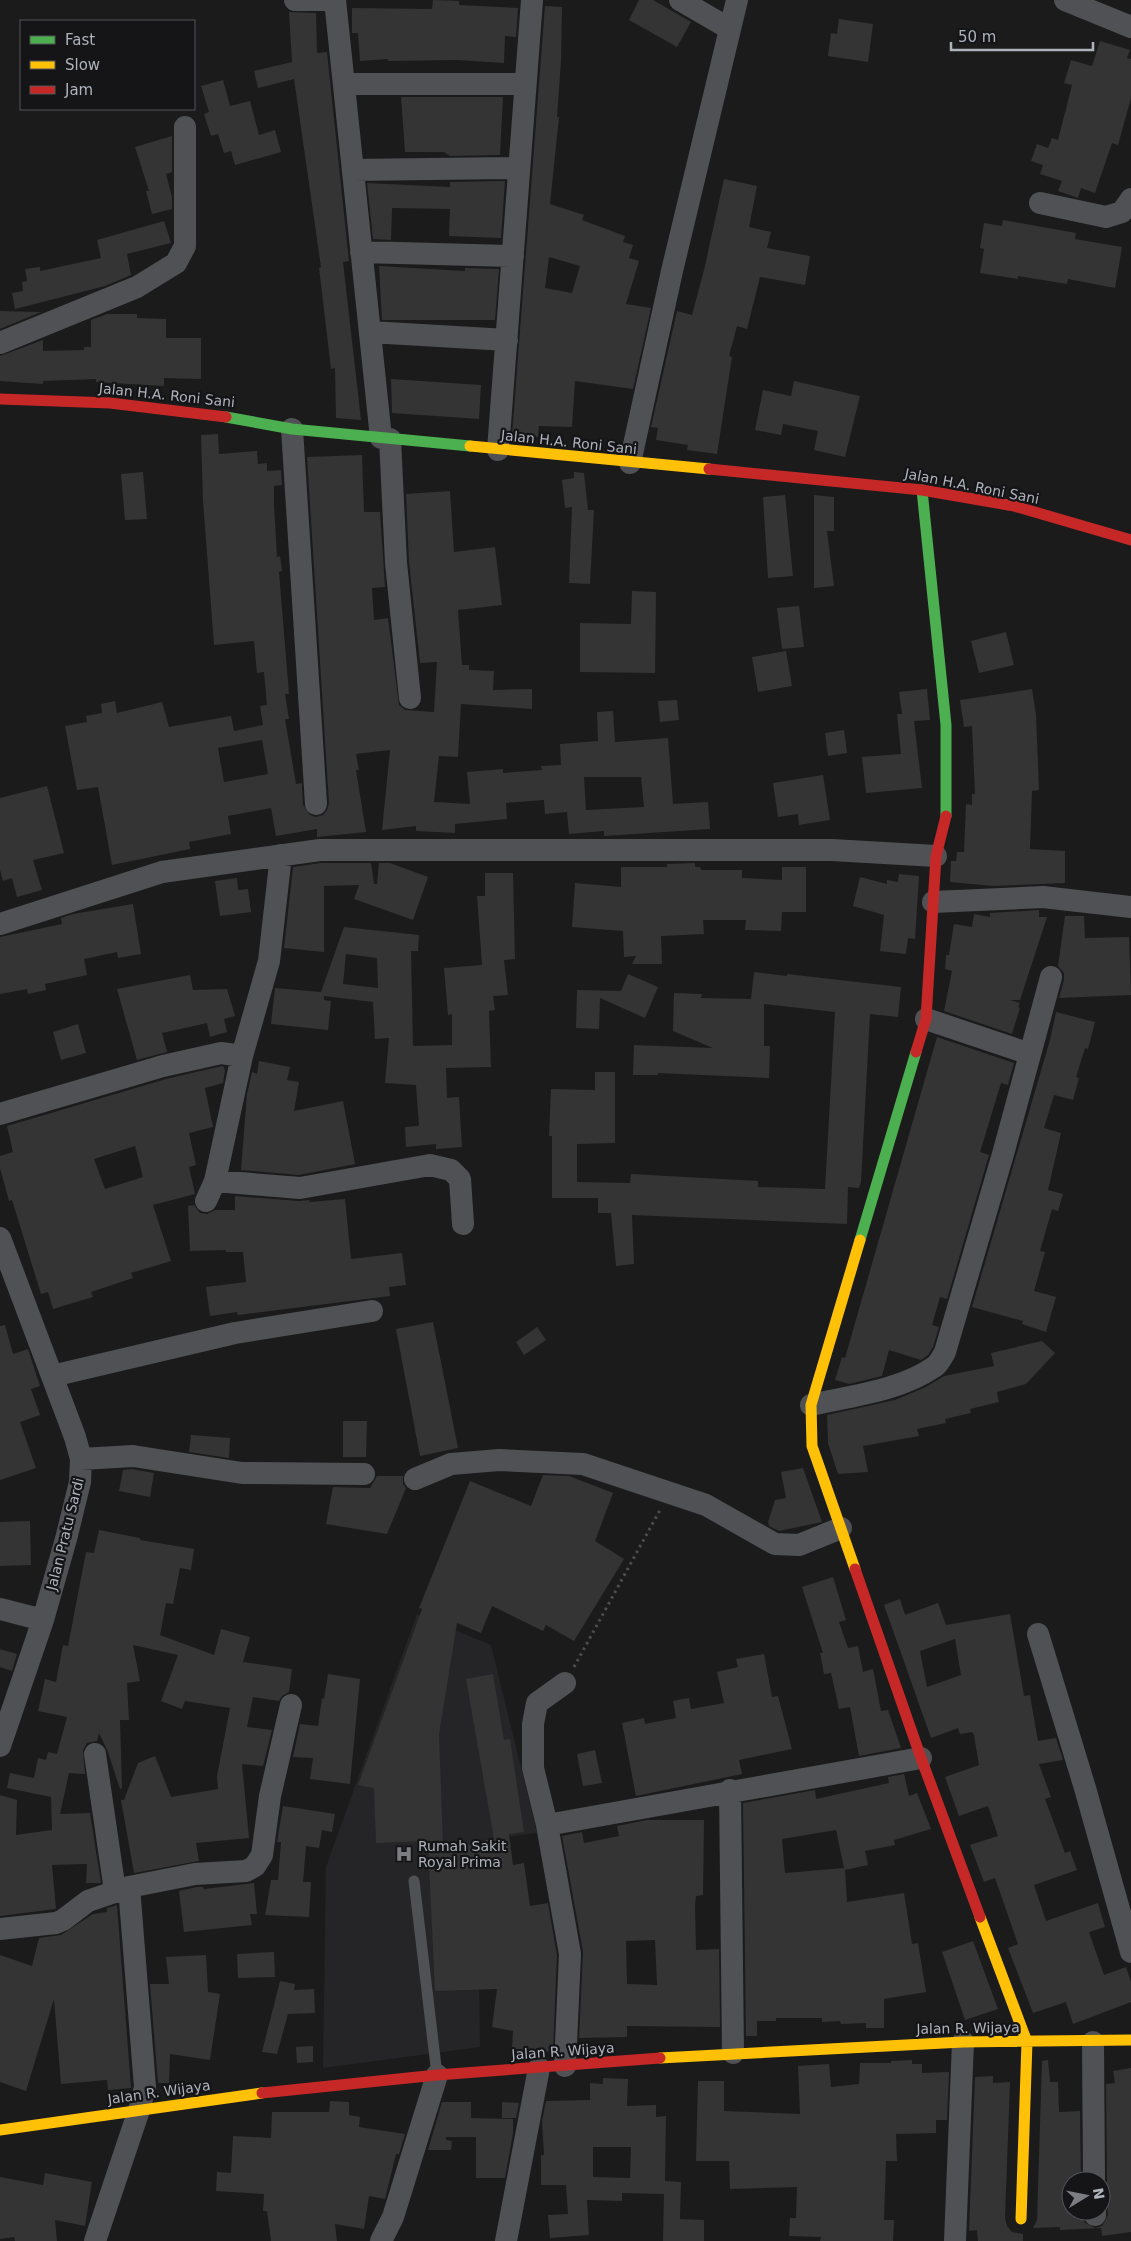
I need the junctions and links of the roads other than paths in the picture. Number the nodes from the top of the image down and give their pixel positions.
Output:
1 (295, 0) edge
2 (326, 0) edge
3 (335, 0) edge
4 (532, 0) edge
5 (680, 0) edge
6 (737, 0) edge
7 (1065, 0) edge
8 (1131, 27) edge
9 (730, 29) junction
10 (344, 84) junction
11 (526, 84) junction
12 (185, 127) dead end
13 (519, 168) junction
14 (353, 170) junction
15 (1131, 199) edge
16 (1040, 203) dead end
17 (361, 252) junction
18 (513, 256) junction
19 (370, 332) junction
20 (507, 340) junction
21 (0, 342) edge
22 (0, 399) edge
23 (292, 429) junction
24 (385, 439) junction
25 (498, 450) junction
26 (630, 463) junction
27 (922, 490) junction
28 (1131, 540) edge
29 (410, 698) dead end
30 (316, 804) dead end
31 (281, 855) junction
32 (936, 856) junction
33 (933, 902) junction
34 (1131, 907) edge
35 (0, 924) edge
36 (1050, 978) dead end
37 (926, 1019) junction
38 (1030, 1054) junction
39 (242, 1056) junction
40 (0, 1114) edge
41 (463, 1224) dead end
42 (0, 1238) edge
43 (372, 1311) dead end
44 (52, 1376) junction
45 (811, 1405) junction
46 (81, 1459) junction
47 (364, 1474) dead end
48 (416, 1479) dead end
49 (842, 1528) junction
50 (0, 1609) edge
51 (43, 1620) junction
52 (1038, 1634) dead end
53 (565, 1683) road end
54 (291, 1705) dead end
55 (0, 1746) edge
56 (95, 1754) dead end
57 (921, 1758) junction
58 (730, 1790) junction
59 (547, 1825) junction
60 (414, 1881) dead end
61 (122, 1889) junction
62 (0, 1929) edge
63 (1131, 1952) edge
64 (1131, 2040) edge
65 (963, 2042) junction
66 (1027, 2042) junction
67 (1093, 2042) junction
68 (733, 2053) junction
69 (565, 2066) junction
70 (539, 2068) junction
71 (437, 2075) junction
72 (139, 2110) junction
73 (0, 2130) edge
74 (1094, 2171) edge
75 (1021, 2218) dead end
76 (95, 2241) edge
77 (381, 2241) edge
78 (506, 2241) edge
79 (955, 2241) edge

1 - 2 street
3 - 10 street
4 - 11 street
5 - 9 street
6 - 9 street
7 - 8 street
9 - 26 street
10 - 11 street
10 - 14 street
11 - 13 street
12 - 21 street
13 - 14 street
13 - 18 street
14 - 17 street
15 - 16 street
17 - 18 street
17 - 19 street
18 - 20 street
19 - 20 street
19 - 24 street
20 - 25 street
22 - 23 street, Jalan H.A. Roni Sani
23 - 24 street, Jalan H.A. Roni Sani
23 - 30 street
24 - 25 street, Jalan H.A. Roni Sani
24 - 29 street
25 - 26 street, Jalan H.A. Roni Sani
26 - 27 street, Jalan H.A. Roni Sani
27 - 28 street, Jalan H.A. Roni Sani
27 - 32 street
31 - 32 street
31 - 35 street
31 - 39 street
32 - 33 street
33 - 34 street
33 - 37 street
36 - 38 street
37 - 38 street
37 - 45 street
38 - 45 street
39 - 40 street
39 - 41 street
42 - 44 street, Jalan Pratu Sardi
43 - 44 street
44 - 46 street, Jalan Pratu Sardi
45 - 49 street
46 - 47 street
46 - 51 street, Jalan Pratu Sardi
48 - 49 street
49 - 57 street
50 - 51 street
51 - 55 street, Jalan Pratu Sardi
52 - 63 street
53 - 59 street
54 - 61 street
56 - 61 street
57 - 58 street
57 - 66 street
58 - 59 street
58 - 68 street
59 - 69 street
60 - 71 lane
61 - 62 street
61 - 72 street
64 - 67 street, Jalan R. Wijaya
65 - 66 street, Jalan R. Wijaya
65 - 68 street, Jalan R. Wijaya
65 - 79 street
66 - 67 street, Jalan R. Wijaya
66 - 75 street
67 - 74 street
68 - 69 street, Jalan R. Wijaya
69 - 70 street, Jalan R. Wijaya
70 - 71 street, Jalan R. Wijaya
70 - 78 street
71 - 72 street, Jalan R. Wijaya
71 - 77 street
72 - 73 street, Jalan R. Wijaya
72 - 76 street

